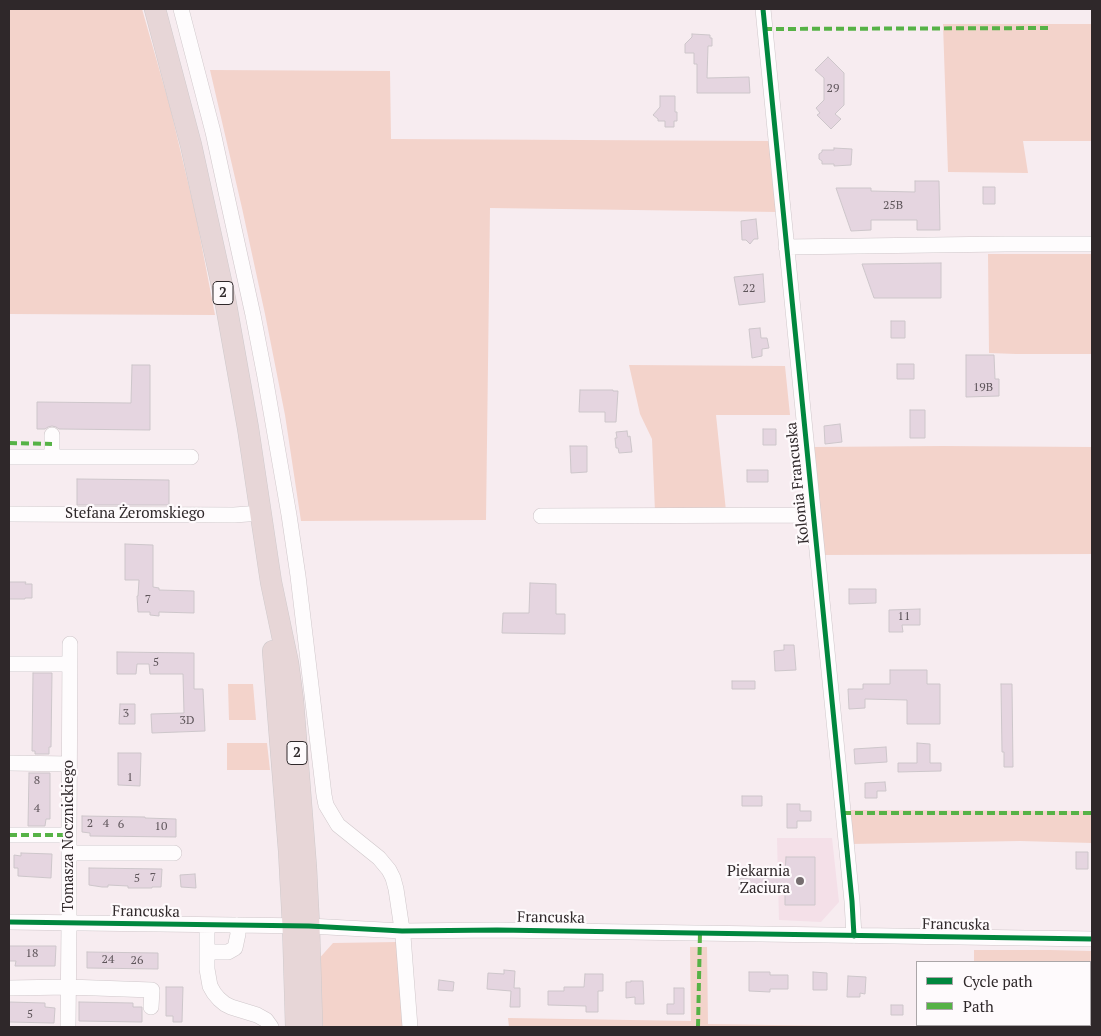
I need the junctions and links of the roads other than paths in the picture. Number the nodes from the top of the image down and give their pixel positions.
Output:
1 (155, 9) edge
2 (181, 9) edge
3 (763, 9) edge
4 (1092, 244) edge
5 (786, 247) junction
6 (52, 436) dead end
7 (9, 457) edge
8 (52, 457) junction
9 (191, 457) dead end
10 (261, 513) junction
11 (9, 514) edge
12 (813, 515) junction
13 (541, 516) dead end
14 (70, 644) dead end
15 (9, 664) edge
16 (70, 664) junction
17 (9, 763) edge
18 (69, 764) junction
19 (9, 835) edge
20 (69, 835) junction
21 (70, 853) junction
22 (174, 853) dead end
23 (9, 922) edge
24 (69, 924) junction
25 (237, 925) junction
26 (207, 926) junction
27 (301, 926) junction
28 (402, 930) junction
29 (854, 936) junction
30 (1092, 939) edge
31 (207, 952) junction
32 (68, 987) junction
33 (9, 988) edge
34 (151, 1007) dead end
35 (68, 1027) edge
36 (271, 1027) edge
37 (296, 1027) edge
38 (312, 1027) edge
39 (410, 1027) edge

1 - 10 highway, 2
2 - 28 street
3 - 5 street, Kolonia Francuska
4 - 5 street
5 - 12 street, Kolonia Francuska
6 - 8 street
7 - 8 street
8 - 9 street
10 - 11 street, Stefana Żeromskiego
10 - 27 highway, 2
12 - 13 street
12 - 29 street, Kolonia Francuska
14 - 16 street, Tomasza Nocznickiego
15 - 16 street
16 - 18 street, Tomasza Nocznickiego
17 - 18 street
18 - 20 street, Tomasza Nocznickiego
19 - 20 street
20 - 21 street, Tomasza Nocznickiego
21 - 22 street
21 - 24 street, Tomasza Nocznickiego
23 - 24 street, Francuska
24 - 26 street, Francuska
24 - 32 street, Tomasza Nocznickiego
25 - 26 street, Francuska
25 - 27 street, Francuska
25 - 31 street
26 - 31 street
27 - 28 street, Francuska
27 - 37 highway, 2
27 - 38 highway, 2
28 - 29 street, Francuska
28 - 39 street
29 - 30 street, Francuska
31 - 36 street
32 - 33 street
32 - 34 street
32 - 35 street, Tomasza Nocznickiego

